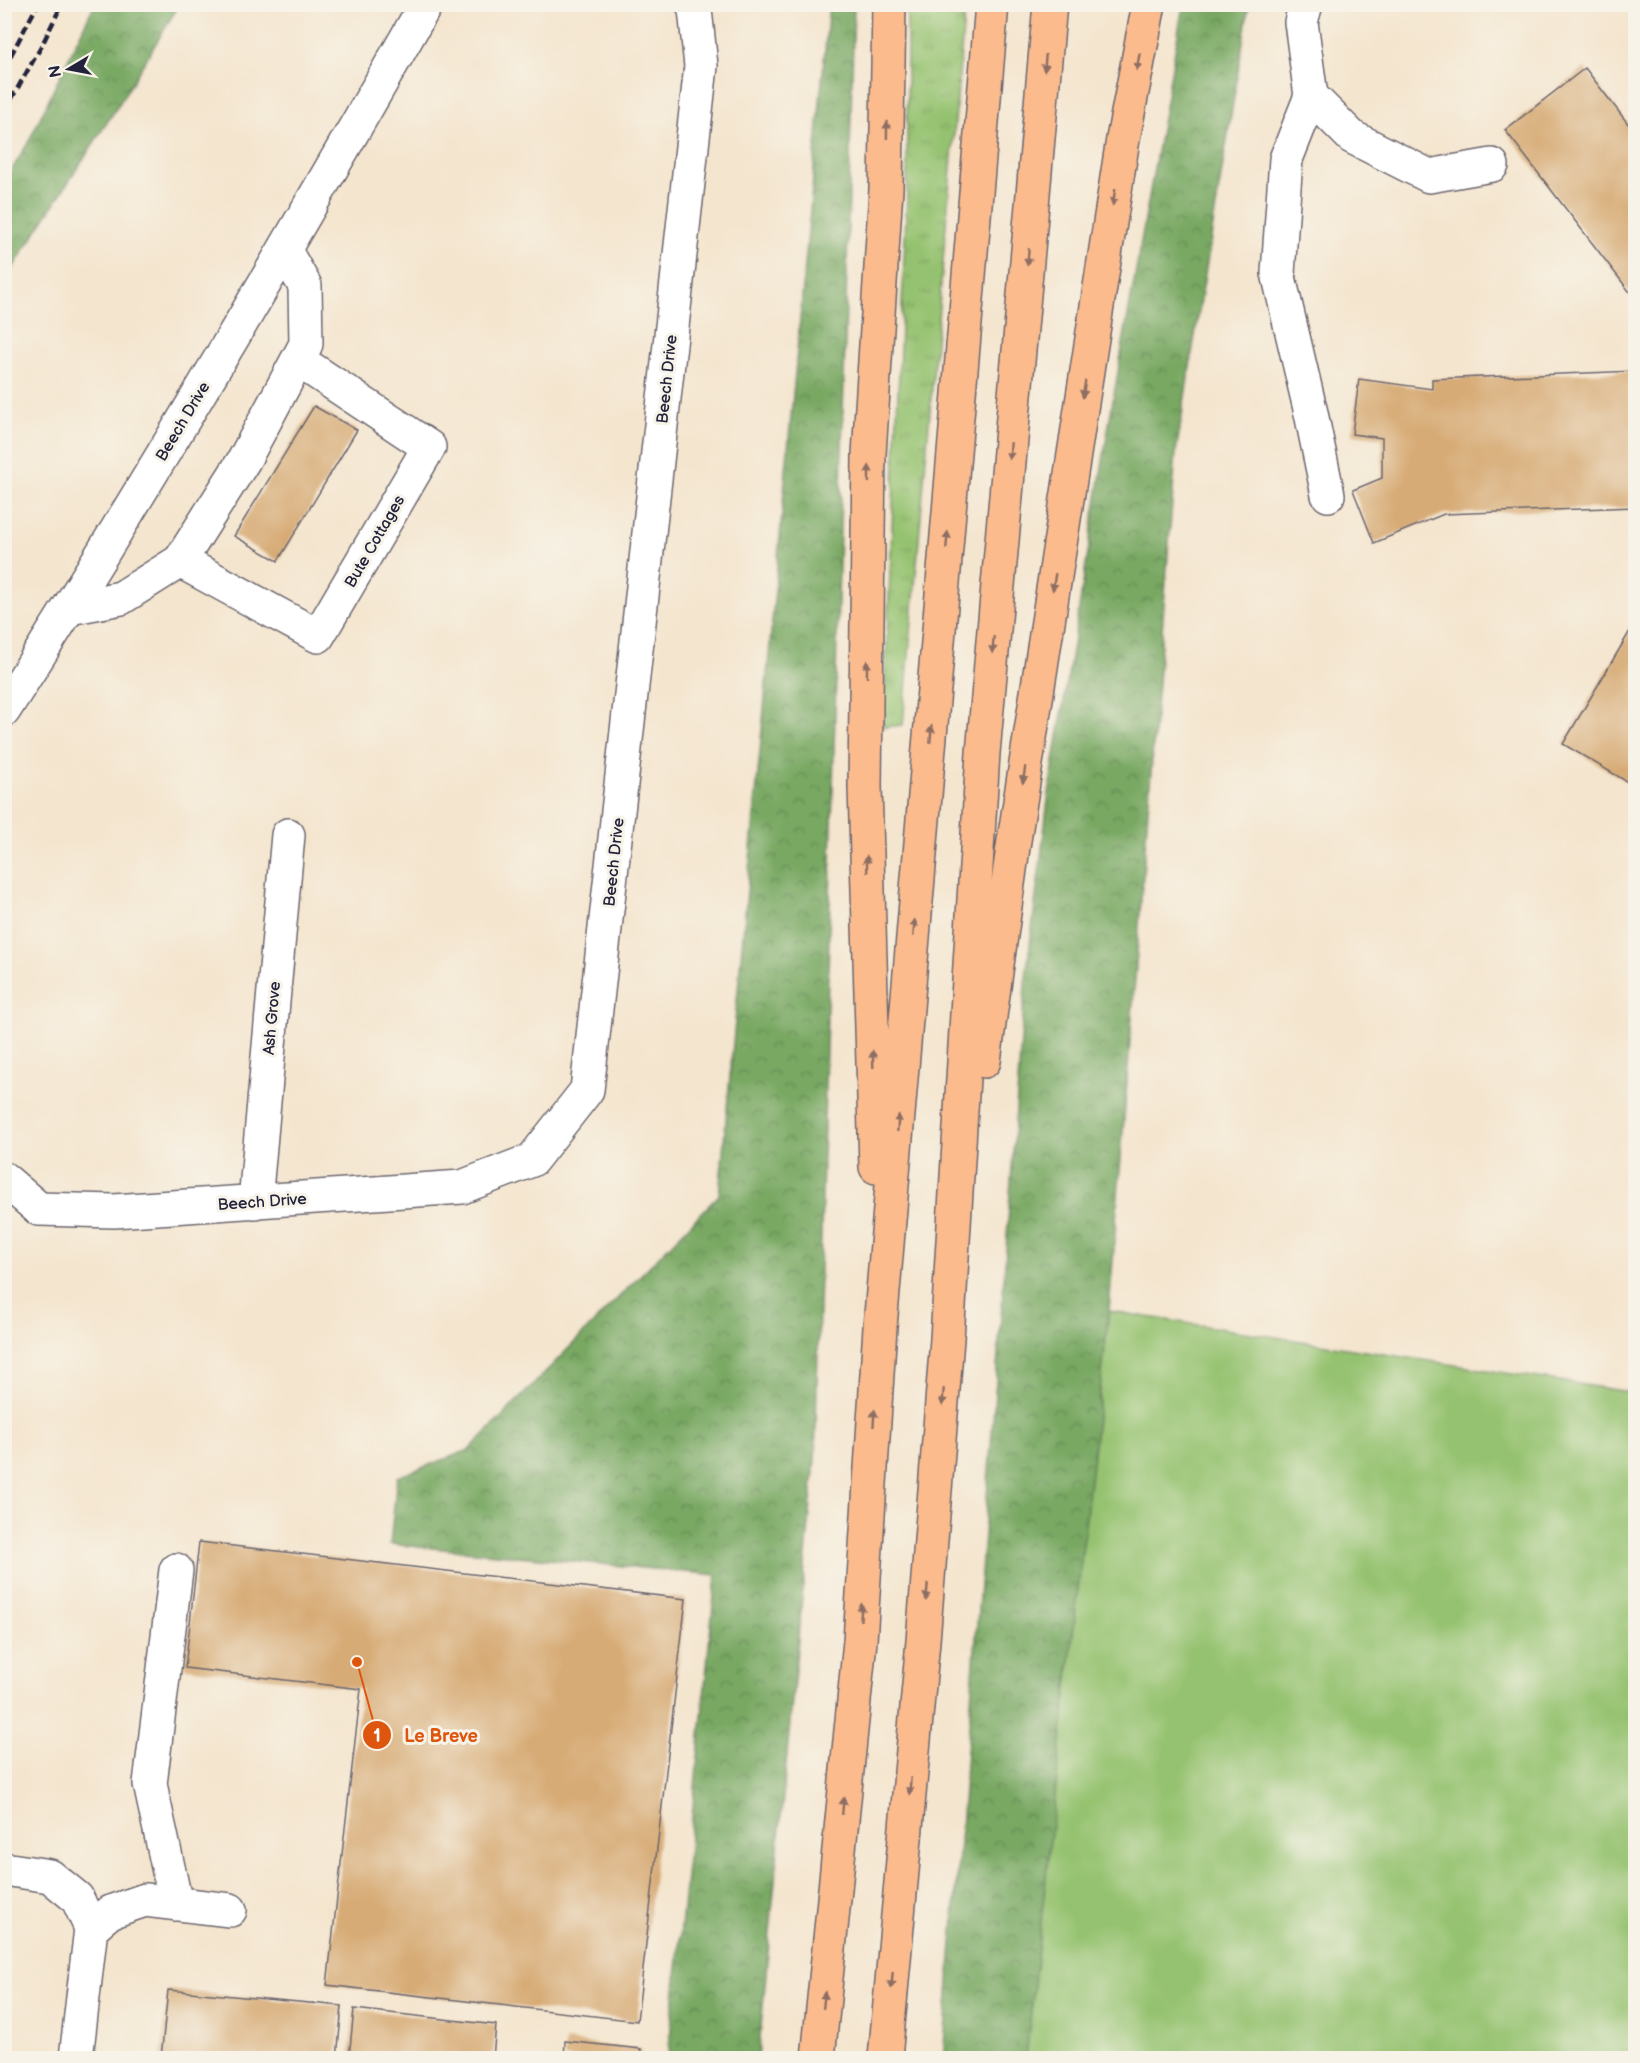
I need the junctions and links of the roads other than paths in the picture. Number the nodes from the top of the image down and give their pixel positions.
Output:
1 (426, 4) edge
2 (692, 4) edge
3 (889, 4) edge
4 (992, 4) edge
5 (1050, 4) edge
6 (1149, 4) edge
7 (1306, 4) edge
8 (1311, 96) junction
9 (1492, 165) dead end
10 (285, 251) junction
11 (298, 360) junction
12 (1328, 495) dead end
13 (180, 561) junction
14 (69, 608) junction
15 (4, 710) edge
16 (288, 835) dead end
17 (4, 1179) edge
18 (255, 1202) junction
19 (880, 1328) junction
20 (947, 1339) junction
21 (176, 1570) dead end
22 (4, 1869) edge
23 (176, 1904) junction
24 (230, 1910) dead end
25 (91, 1929) junction
26 (76, 2058) edge
27 (818, 2058) edge
28 (885, 2058) edge

1 - 10 street, Beech Drive
2 - 18 street, Beech Drive
19 -> 3 highway
19 -> 4 highway
5 -> 20 highway
6 -> 20 highway
7 - 8 street
8 - 9 street
8 - 12 street
10 - 11 street
10 - 14 street, Beech Drive
11 - 13 street
11 - 13 street, Bute Cottages
13 - 14 street
14 - 15 street, Beech Drive
16 - 18 street, Ash Grove
17 - 18 street, Beech Drive
27 -> 19 highway
20 -> 28 highway
21 - 23 street
22 - 25 street
23 - 24 street
23 - 25 street
25 - 26 street

